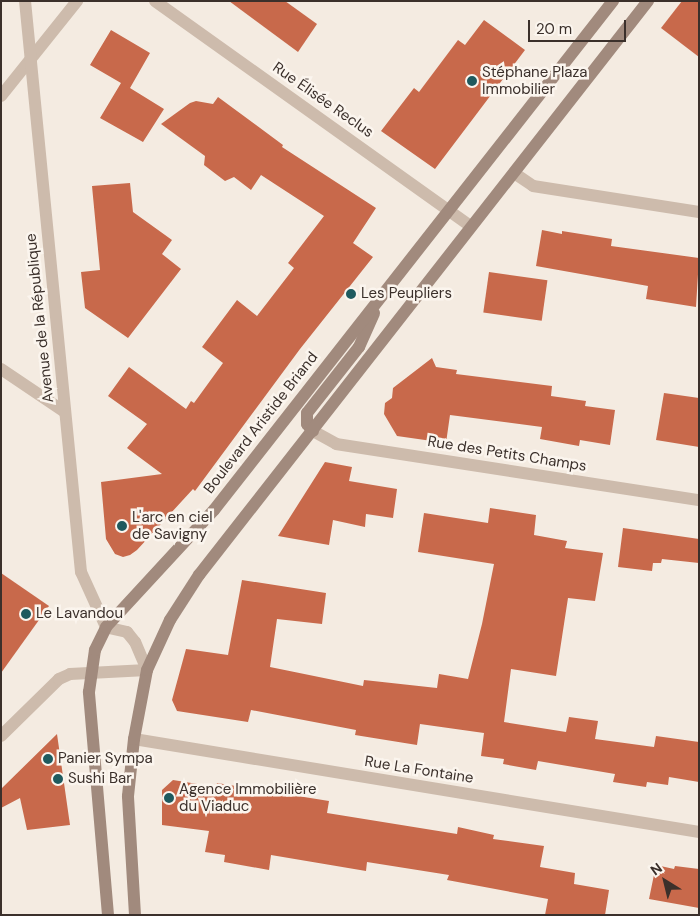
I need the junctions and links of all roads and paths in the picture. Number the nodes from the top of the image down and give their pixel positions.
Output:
1 (25, 1) edge
2 (77, 1) edge
3 (156, 1) edge
4 (613, 1) edge
5 (648, 1) edge
6 (32, 61) junction
7 (1, 96) edge
8 (514, 173) junction
9 (449, 211) junction
10 (699, 212) edge
11 (471, 226) junction
12 (381, 297) junction
13 (1, 369) edge
14 (65, 412) junction
15 (313, 431) junction
16 (699, 500) edge
17 (106, 627) junction
18 (147, 670) junction
19 (90, 673) junction
20 (1, 736) edge
21 (134, 739) junction
22 (699, 832) edge
23 (108, 915) edge
24 (135, 915) edge

1 - 6 street, Avenue de la République
2 - 6 street
3 - 9 street, Rue Élisée Reclus
4 - 9 main road, Boulevard Aristide Briand
5 - 8 main road
6 - 7 street
6 - 14 street, Avenue de la République
8 - 10 street
8 - 11 main road
9 - 11 street, Rue Élisée Reclus
9 - 12 main road, Boulevard Aristide Briand
11 - 15 main road
12 - 15 main road
12 - 17 main road, Boulevard Aristide Briand
13 - 14 street
14 - 17 street, Avenue de la République
15 - 16 street, Rue des Petits Champs
15 - 18 main road
17 - 18 street
17 - 19 main road, Boulevard Aristide Briand
18 - 19 street
18 - 21 main road
19 - 20 street
19 - 23 main road, Boulevard Aristide Briand
21 - 22 street, Rue La Fontaine
21 - 24 main road

